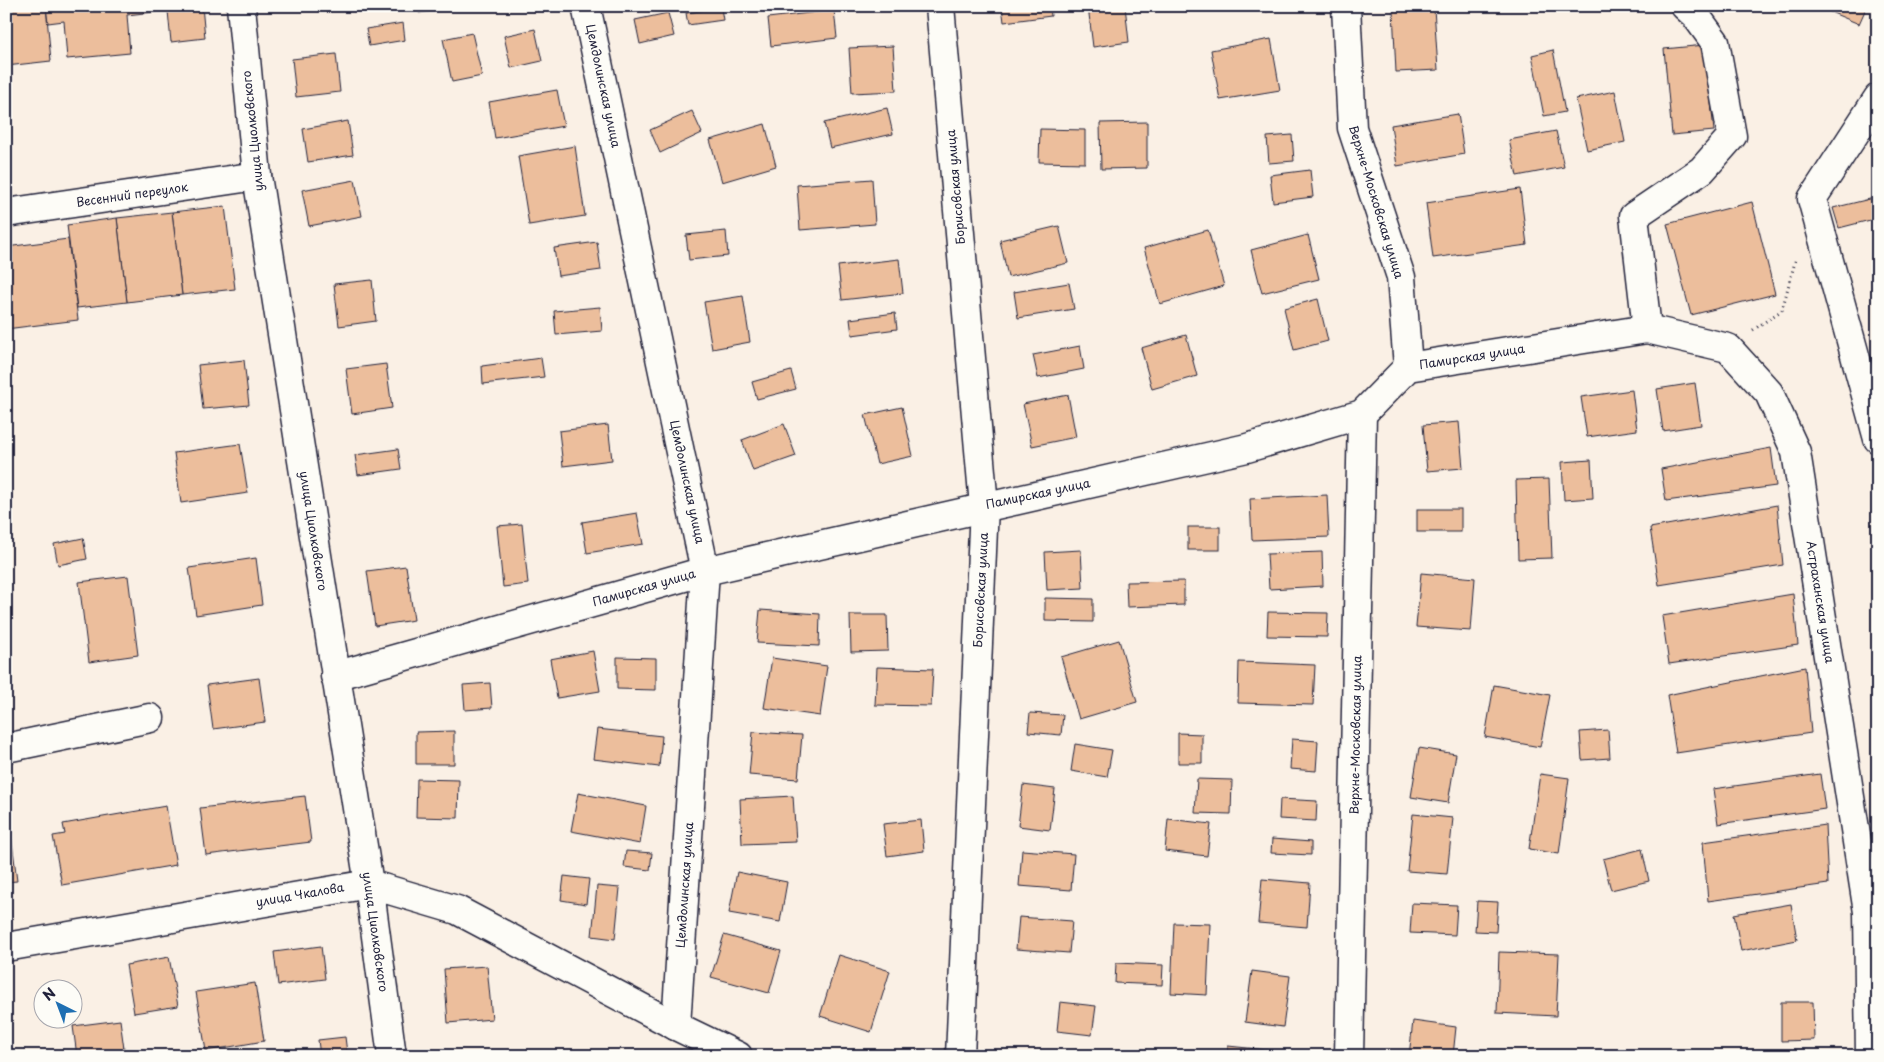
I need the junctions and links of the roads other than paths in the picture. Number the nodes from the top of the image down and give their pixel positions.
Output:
1 (241, 6) edge
2 (586, 6) edge
3 (940, 6) edge
4 (1346, 6) edge
5 (1685, 6) edge
6 (1876, 105) edge
7 (257, 176) junction
8 (6, 213) edge
9 (1647, 329) junction
10 (1728, 348) joint
11 (1408, 367) junction
12 (1362, 414) junction
13 (1878, 439) edge
14 (984, 506) junction
15 (705, 571) junction
16 (336, 676) junction
17 (150, 718) dead end
18 (6, 748) edge
19 (368, 884) junction
20 (6, 947) edge
21 (676, 1026) junction
22 (392, 1056) edge
23 (738, 1056) edge
24 (960, 1056) edge
25 (1349, 1056) edge
26 (1870, 1056) edge

1 - 7 street, улица Циолковского
2 - 15 street, Цемдолинская улица
3 - 14 street, Борисовская улица
4 - 11 street, Верхне-Московская улица
5 - 9 street
6 - 13 street
7 - 8 street, Весенний переулок
7 - 16 street, улица Циолковского
9 - 10 street, Памирская улица
9 - 11 street, Памирская улица
10 - 26 street, Астраханская улица
11 - 12 street, Памирская улица
12 - 14 street, Памирская улица
12 - 25 street, Верхне-Московская улица
14 - 15 street, Памирская улица
14 - 24 street, Борисовская улица
15 - 16 street, Памирская улица
15 - 21 street, Цемдолинская улица
16 - 19 street, улица Циолковского
17 - 18 street
19 - 20 street, улица Чкалова
19 - 21 street, улица Чкалова
19 - 22 street, улица Циолковского
21 - 23 street, улица Чкалова

